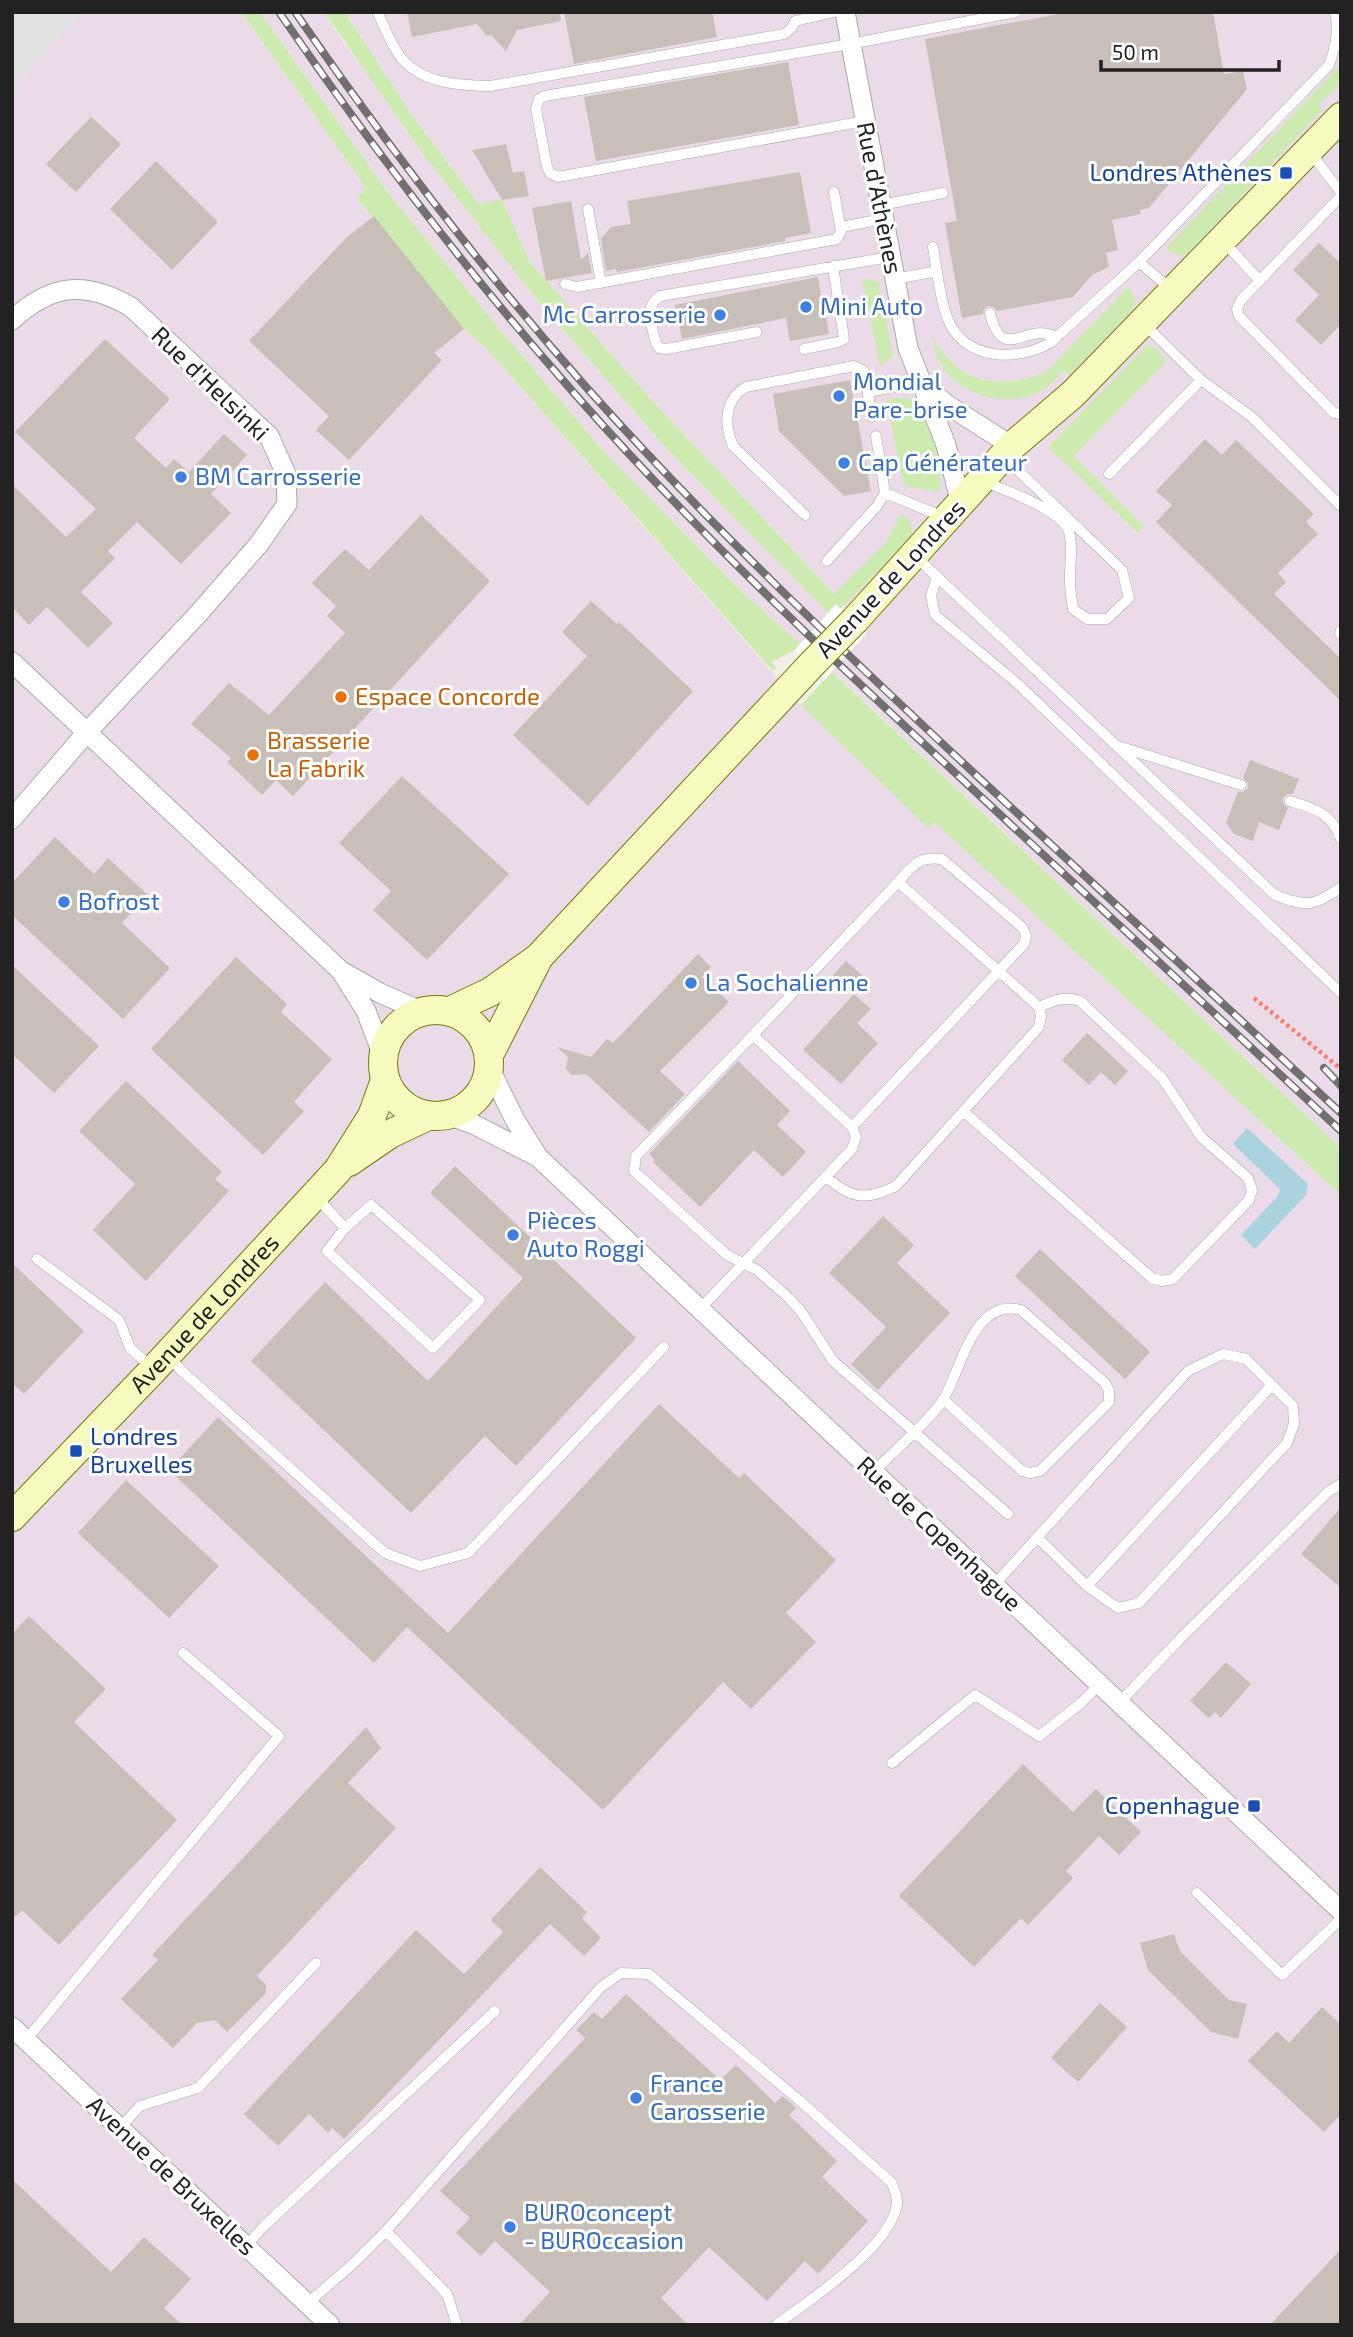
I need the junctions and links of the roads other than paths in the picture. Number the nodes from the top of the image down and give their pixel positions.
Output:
1 (377, 12) edge
2 (834, 12) edge
3 (845, 12) edge
4 (1016, 12) edge
5 (1335, 12) edge
6 (794, 17) edge
7 (850, 44) junction
8 (1341, 117) edge
9 (865, 121) junction
10 (1308, 150) junction
11 (834, 192) dead end
12 (943, 193) dead end
13 (1341, 194) edge
14 (588, 209) dead end
15 (882, 212) junction
16 (841, 227) junction
17 (1222, 239) junction
18 (933, 247) dead end
19 (890, 257) junction
20 (1139, 262) junction
21 (833, 266) junction
22 (937, 271) junction
23 (895, 279) junction
24 (1259, 280) junction
25 (601, 283) junction
26 (565, 284) dead end
27 (1173, 290) junction
28 (990, 313) dead end
29 (12, 320) edge
30 (1142, 322) junction
31 (757, 332) dead end
32 (1056, 337) junction
33 (804, 349) dead end
34 (1201, 380) junction
35 (920, 382) junction
36 (868, 392) junction
37 (1341, 414) edge
38 (872, 417) dead end
39 (876, 436) dead end
40 (1008, 451) junction
41 (1109, 474) dead end
42 (982, 480) junction
43 (885, 493) junction
44 (1341, 506) edge
45 (954, 511) junction
46 (805, 515) dead end
47 (914, 555) junction
48 (827, 561) dead end
49 (937, 577) junction
50 (12, 662) edge
51 (88, 732) junction
52 (1115, 745) junction
53 (1241, 785) dead end
54 (1290, 801) dead end
55 (12, 819) edge
56 (1341, 839) edge
57 (898, 882) junction
58 (1341, 887) edge
59 (538, 958) junction
60 (998, 970) junction
61 (341, 971) junction
62 (1341, 993) edge
63 (1039, 1007) junction
64 (437, 1011) junction
65 (753, 1035) junction
66 (489, 1061) junction
67 (384, 1068) junction
68 (963, 1111) junction
69 (438, 1115) junction
70 (852, 1127) junction
71 (538, 1157) junction
72 (338, 1170) junction
73 (826, 1176) junction
74 (314, 1195) junction
75 (345, 1228) junction
76 (37, 1259) dead end
77 (742, 1263) junction
78 (700, 1310) junction
79 (664, 1347) dead end
80 (160, 1362) junction
81 (1272, 1385) junction
82 (943, 1399) junction
83 (912, 1433) junction
84 (872, 1472) junction
85 (1341, 1484) edge
86 (1009, 1514) dead end
87 (12, 1517) edge
88 (1037, 1537) junction
89 (994, 1585) junction
90 (1087, 1586) junction
91 (183, 1653) dead end
92 (1100, 1684) junction
93 (1119, 1703) junction
94 (892, 1763) dead end
95 (1197, 1893) dead end
96 (1341, 1911) edge
97 (1341, 1919) edge
98 (316, 1963) dead end
99 (495, 2011) dead end
100 (19, 2033) edge
101 (120, 2128) junction
102 (386, 2231) junction
103 (246, 2246) junction
104 (308, 2303) junction
105 (330, 2325) edge
106 (457, 2325) edge
107 (776, 2325) edge

1 - 6 lane
2 - 6 lane
3 - 7 street, Rue d'Athènes
4 - 7 lane
5 - 20 lane
7 - 9 street, Rue d'Athènes
7 - 9 lane
8 - 10 street, Avenue de Londres
9 - 15 street, Rue d'Athènes
10 - 13 lane
10 - 17 street, Avenue de Londres
11 - 16 lane
12 - 15 lane
13 - 24 lane
14 - 25 lane
15 - 16 lane
15 - 19 street, Rue d'Athènes
16 - 25 lane
17 - 24 lane
17 - 27 street, Avenue de Londres
18 - 22 lane
19 - 21 lane
19 - 23 street, Rue d'Athènes
20 - 27 lane
20 - 32 lane
21 - 31 lane
21 - 33 lane
22 - 23 lane
22 - 32 lane
23 - 35 street, Rue d'Athènes
24 - 37 lane
25 - 26 lane
27 - 30 street, Avenue de Londres
28 - 32 lane
29 - 51 street, Rue d'Helsinki
30 - 34 lane
30 - 40 street, Avenue de Londres
34 - 41 lane
34 - 44 lane
35 - 36 lane
35 - 40 street
35 - 45 street, Rue d'Athènes
36 - 38 lane
36 - 46 lane
39 - 43 lane
40 - 42 street, Avenue de Londres
40 - 42 lane
42 - 45 street, Avenue de Londres
43 - 45 lane
43 - 48 lane
45 - 47 street, Avenue de Londres
47 - 49 lane
47 - 59 street, Avenue de Londres, bridge
49 - 52 lane
49 - 62 lane
50 - 51 street
51 - 55 street, Rue d'Helsinki
51 - 61 street
52 - 53 lane
52 - 58 lane
54 - 56 lane
57 - 60 lane
57 - 60 lane
57 - 65 lane
59 - 64 street, Avenue de Londres
59 - 66 street, Avenue de Londres
60 - 63 lane
60 - 70 lane
61 - 64 street
61 - 67 street
63 - 68 lane
63 - 68 lane
64 - 66 street
64 - 67 street
65 - 70 lane
65 - 77 lane
66 - 69 street
66 - 71 street, Rue de Copenhague
67 - 69 street
67 - 72 street, Avenue de Londres
68 - 73 lane
69 - 71 street, Rue de Copenhague
69 - 72 street, Avenue de Londres
70 - 73 lane
71 - 78 street, Rue de Copenhague
72 - 74 street, Avenue de Londres
73 - 77 lane
74 - 75 lane
74 - 80 street, Avenue de Londres
75 - 75 lane
76 - 80 lane
77 - 78 lane
77 - 83 lane
78 - 84 street, Rue de Copenhague
79 - 80 lane
80 - 87 street, Avenue de Londres
81 - 88 lane
81 - 90 lane
81 - 90 lane
82 - 82 lane
82 - 83 lane
83 - 84 lane
83 - 86 lane
84 - 89 street, Rue de Copenhague
85 - 93 lane
88 - 89 lane
88 - 90 lane
89 - 92 street, Rue de Copenhague
91 - 100 lane
92 - 93 street, Rue de Copenhague
92 - 94 lane
93 - 96 street, Rue de Copenhague
95 - 97 lane
98 - 101 lane
99 - 103 lane
100 - 101 street, Avenue de Bruxelles
101 - 103 street, Avenue de Bruxelles
102 - 104 lane
102 - 106 lane
102 - 107 lane
103 - 104 street, Avenue de Bruxelles
104 - 105 street, Avenue de Bruxelles

